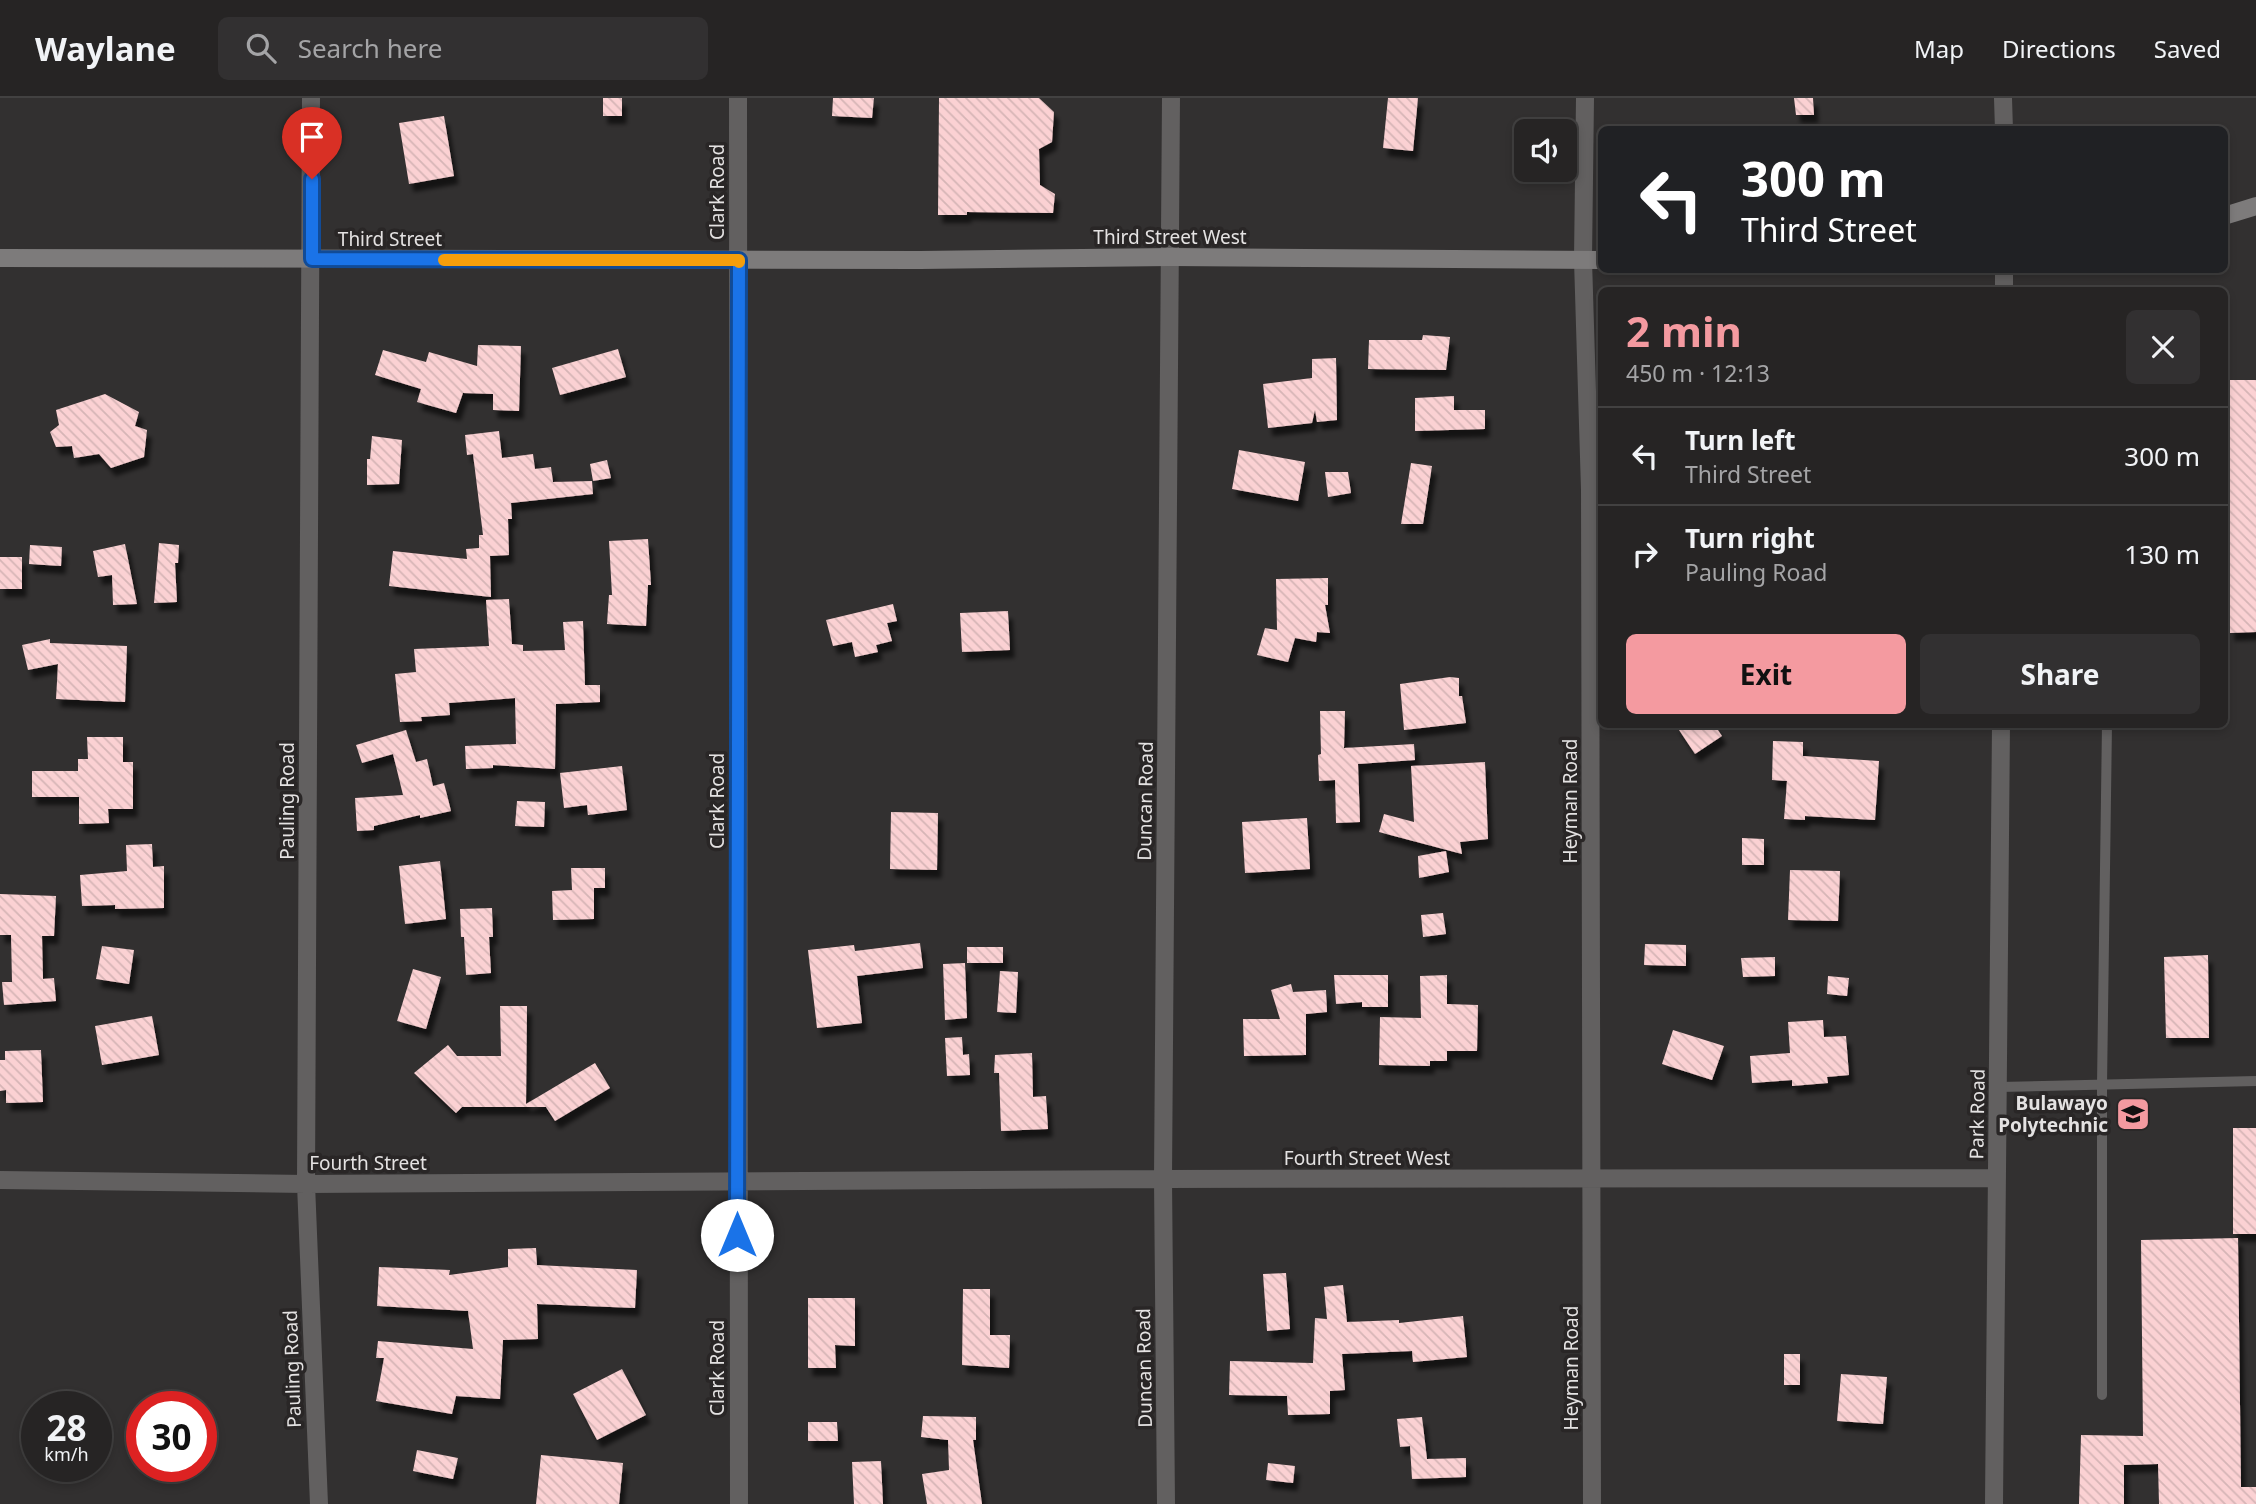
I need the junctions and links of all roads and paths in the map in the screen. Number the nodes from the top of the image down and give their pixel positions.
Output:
1 (311, 98) edge
2 (738, 98) edge
3 (1171, 98) edge
4 (1584, 98) edge
5 (2003, 98) edge
6 (2004, 126) edge
7 (2256, 206) edge
8 (2228, 215) edge
9 (1171, 257) junction
10 (0, 258) edge
11 (312, 259) junction
12 (739, 260) junction
13 (1592, 260) edge
14 (2001, 728) edge
15 (2107, 728) edge
16 (2256, 1081) edge
17 (2102, 1085) junction
18 (1999, 1087) junction
19 (1592, 1178) junction
20 (1997, 1178) junction
21 (1163, 1179) junction
22 (0, 1180) edge
23 (737, 1181) junction
24 (306, 1184) junction
25 (2102, 1395) dead end
26 (319, 1504) edge
27 (739, 1504) edge
28 (1166, 1504) edge
29 (1592, 1504) edge
30 (1994, 1504) edge

1 - 11 street, Pauling Road
2 - 12 street, Clark Road
3 - 9 street, Duncan Road
4 - 13 street, Heyman Road
5 - 6 street
7 - 8 main road
9 - 12 main road, Third Street West
9 - 13 main road, Third Street West
9 - 21 street, Duncan Road
10 - 11 main road, Third Street
11 - 12 main road, Third Street
11 - 24 street, Pauling Road
12 - 23 street, Clark Road
13 - 19 street, Heyman Road
14 - 18 street, Park Road
15 - 17 lane
16 - 17 lane
17 - 18 lane
17 - 25 lane
18 - 20 street, Park Road
19 - 20 street, Fourth Street West
19 - 21 street, Fourth Street West
19 - 29 street, Heyman Road
20 - 30 street, Park Road
21 - 23 street, Fourth Street West
21 - 28 street, Duncan Road
22 - 24 street, Fourth Street
23 - 24 street, Fourth Street
23 - 27 street, Clark Road
24 - 26 street, Pauling Road

